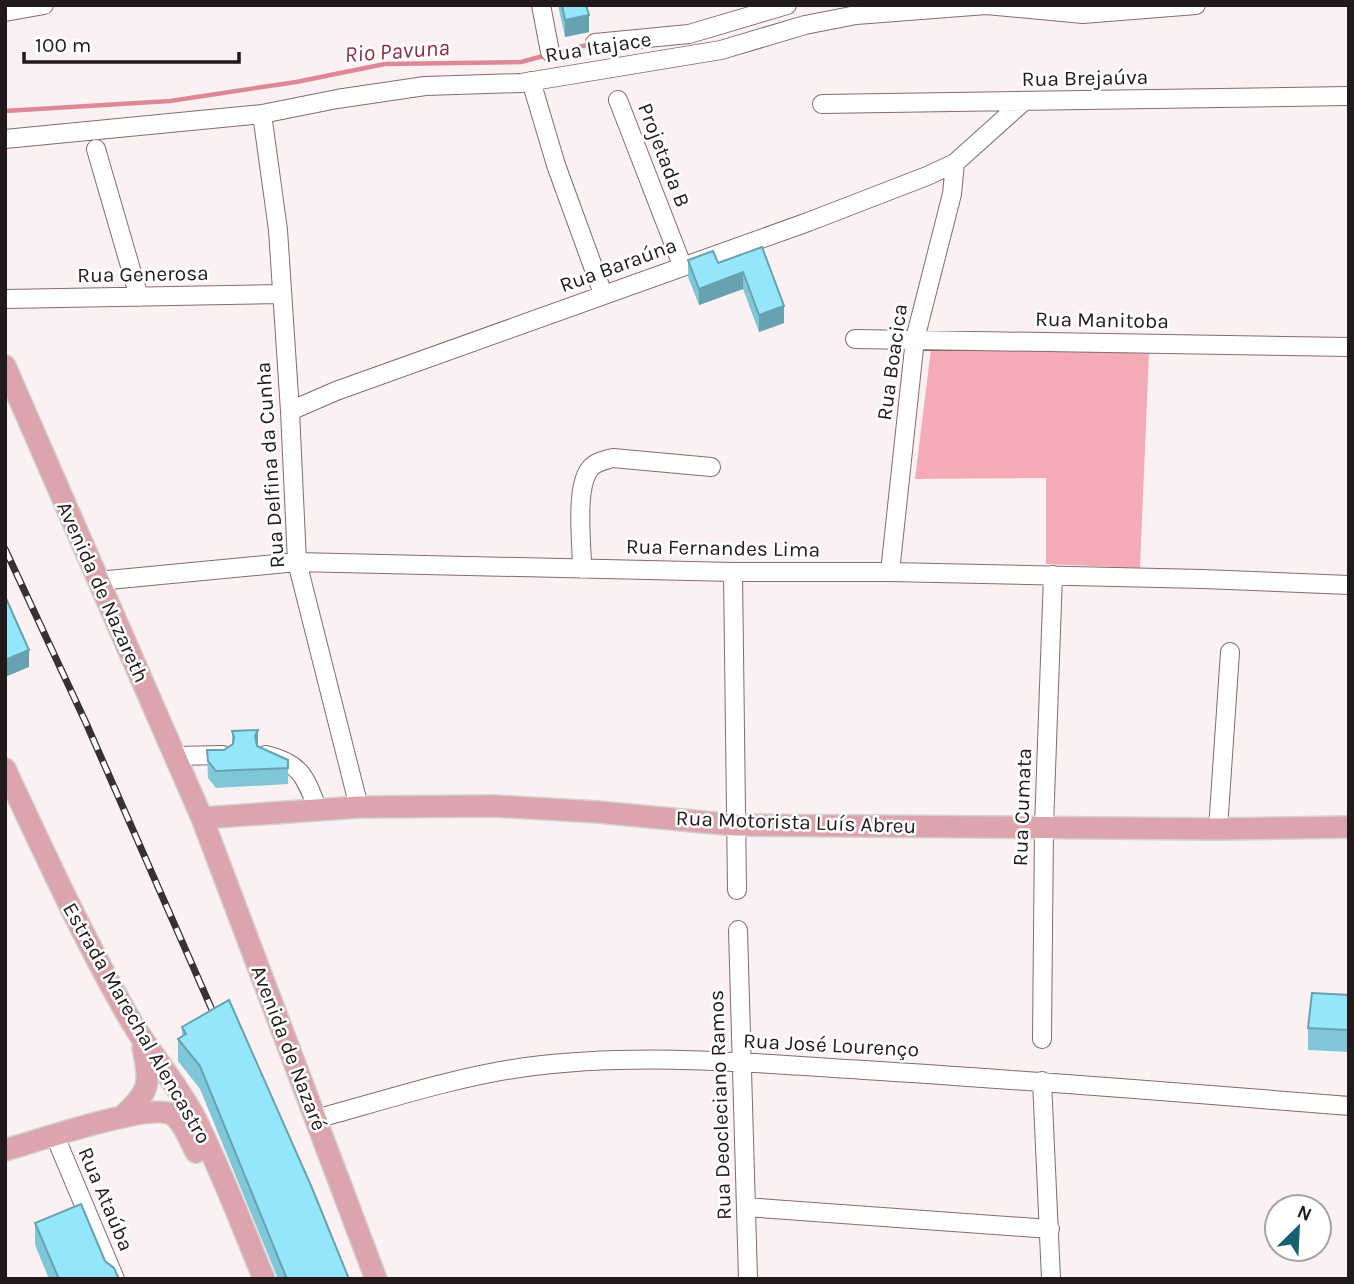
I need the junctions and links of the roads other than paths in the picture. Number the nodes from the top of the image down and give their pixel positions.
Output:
1 (43, 5) edge
2 (541, 5) edge
3 (787, 5) edge
4 (1196, 5) edge
5 (5, 12) edge
6 (595, 43) dead end
7 (550, 52) dead end
8 (531, 81) junction
9 (1349, 96) edge
10 (618, 100) dead end
11 (1023, 102) junction
12 (822, 104) dead end
13 (262, 114) junction
14 (5, 139) edge
15 (96, 149) dead end
16 (955, 163) junction
17 (682, 265) junction
18 (281, 294) junction
19 (603, 294) junction
20 (139, 297) junction
21 (5, 299) edge
22 (855, 339) dead end
23 (915, 339) junction
24 (1349, 347) edge
25 (5, 366) edge
26 (290, 411) junction
27 (711, 467) dead end
28 (297, 562) junction
29 (582, 569) junction
30 (733, 572) junction
31 (890, 572) junction
32 (1053, 575) junction
33 (98, 582) junction
34 (1349, 585) edge
35 (1230, 652) dead end
36 (223, 755) edge
37 (266, 755) edge
38 (175, 756) junction
39 (5, 769) edge
40 (359, 807) junction
41 (318, 810) junction
42 (202, 818) junction
43 (735, 825) junction
44 (1044, 827) junction
45 (1349, 827) edge
46 (1218, 829) junction
47 (737, 890) dead end
48 (738, 929) dead end
49 (1042, 1039) dead end
50 (142, 1040) junction
51 (741, 1062) junction
52 (1042, 1081) junction
53 (1349, 1106) edge
54 (122, 1116) junction
55 (316, 1119) junction
56 (55, 1136) junction
57 (5, 1150) edge
58 (746, 1207) junction
59 (1050, 1229) junction
60 (115, 1279) edge
61 (252, 1279) edge
62 (264, 1279) edge
63 (376, 1279) edge
64 (748, 1279) edge
65 (1051, 1279) edge

1 - 5 street
2 - 7 street
3 - 6 street, Rua Itajace
4 - 8 street, Rua Itajace
8 - 13 street, Rua Itajace
8 - 19 street
9 - 11 street, Rua Brejaúva
10 - 17 street, Projetada B
11 - 12 street, Rua Brejaúva
11 - 16 street, Rua Baraúna
13 - 14 street, Rua Itajace
13 - 18 street, Rua Delfina da Cunha
15 - 20 street
16 - 17 street, Rua Baraúna
16 - 23 street, Rua Boacica
17 - 19 street, Rua Baraúna
18 - 20 street, Rua Generosa
18 - 26 street, Rua Delfina da Cunha
19 - 26 street, Rua Baraúna
20 - 21 street, Rua Generosa
22 - 23 street, Rua Manitoba
23 - 24 street, Rua Manitoba
23 - 31 street, Rua Boacica
25 - 33 main road, Avenida de Nazareth
26 - 28 street, Rua Delfina da Cunha
27 - 29 street
28 - 29 street, Rua Fernandes Lima
28 - 33 street, Rua Fernandes Lima
28 - 40 street, Rua Delfina da Cunha
29 - 30 street, Rua Fernandes Lima
30 - 31 street, Rua Fernandes Lima
30 - 43 street
31 - 32 street, Rua Fernandes Lima
32 - 34 street, Rua Fernandes Lima
32 - 44 street, Rua Cumata
33 - 38 main road, Avenida de Nazareth
35 - 46 street
36 - 38 street
37 - 41 street
38 - 42 main road, Avenida de Nazareth
39 - 50 main road, Estrada Marechal Alencastro
40 - 41 main road, Rua Motorista Luís Abreu
40 - 43 main road, Rua Motorista Luís Abreu
41 - 42 main road, Rua Motorista Luís Abreu
42 - 55 main road, Avenida de Nazaré
43 - 44 main road, Rua Motorista Luís Abreu
43 - 47 street
44 - 46 main road, Rua Motorista Luís Abreu
44 - 49 street, Rua Cumata
45 - 46 main road, Rua Motorista Luís Abreu
48 - 51 street, Rua Deocleciano Ramos
50 - 54 main road
50 - 62 main road, Estrada Marechal Alencastro
51 - 52 street, Rua José Lourenço
51 - 55 street, Rua José Lourenço
51 - 58 street, Rua Deocleciano Ramos
52 - 53 street, Rua José Lourenço
52 - 59 street
54 - 56 main road, Estrada Marechal Alencastro
54 - 61 main road, Estrada Marechal Alencastro
55 - 63 main road, Avenida de Nazaré
56 - 57 main road, Estrada Marechal Alencastro
56 - 60 street, Rua Ataúba
58 - 59 street
58 - 64 street, Rua Deocleciano Ramos
59 - 65 street

